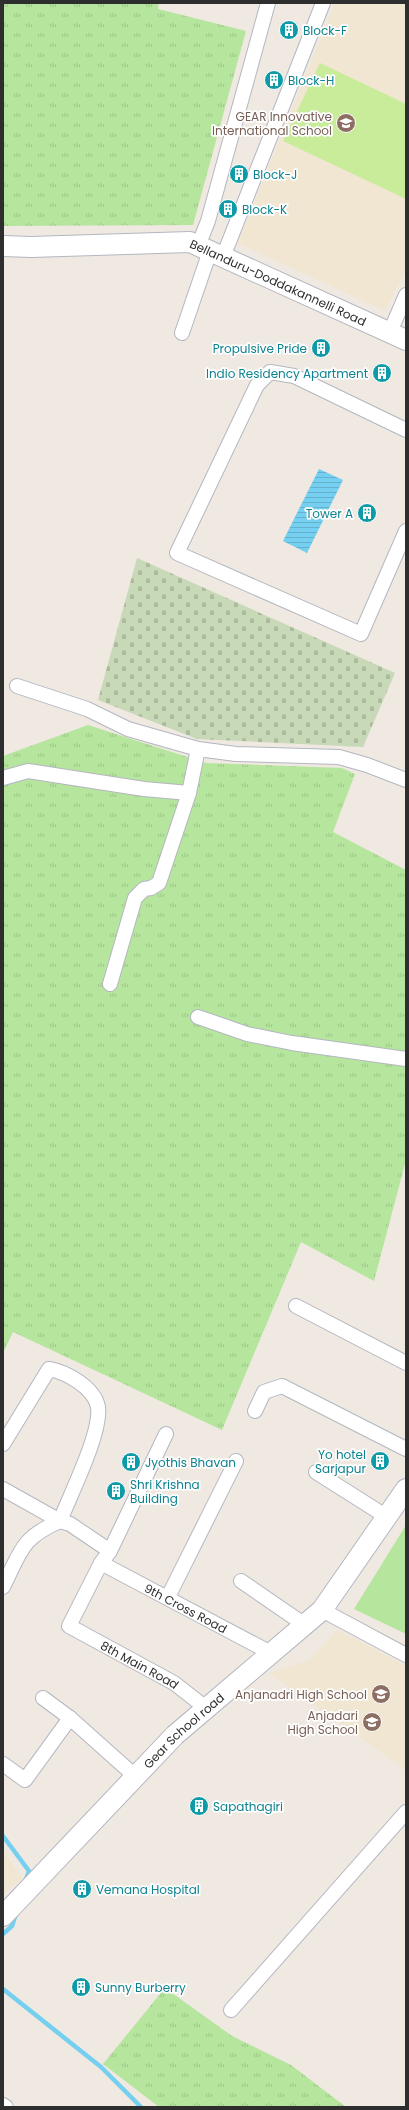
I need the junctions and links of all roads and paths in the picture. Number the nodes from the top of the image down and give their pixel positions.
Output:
1 (268, 3) edge
2 (324, 3) edge
3 (3, 246) edge
4 (211, 251) junction
5 (406, 295) edge
6 (182, 333) dead end
7 (398, 336) edge
8 (406, 430) edge
9 (406, 531) edge
10 (17, 686) dead end
11 (198, 749) junction
12 (3, 778) edge
13 (406, 780) edge
14 (189, 793) junction
15 (110, 984) dead end
16 (198, 1017) dead end
17 (406, 1059) edge
18 (296, 1306) dead end
19 (406, 1363) edge
20 (255, 1411) dead end
21 (166, 1434) dead end
22 (3, 1444) edge
23 (406, 1449) edge
24 (236, 1461) dead end
25 (316, 1472) dead end
26 (3, 1489) edge
27 (406, 1489) edge
28 (387, 1517) junction
29 (60, 1521) junction
30 (110, 1551) junction
31 (101, 1563) junction
32 (241, 1580) dead end
33 (3, 1587) edge
34 (168, 1597) junction
35 (322, 1610) junction
36 (305, 1625) junction
37 (271, 1653) junction
38 (406, 1655) edge
39 (43, 1698) dead end
40 (206, 1708) junction
41 (70, 1718) junction
42 (3, 1764) edge
43 (136, 1777) junction
44 (406, 1812) edge
45 (9, 1910) edge
46 (231, 2010) dead end
47 (3, 2105) edge
48 (6, 2107) edge

1 - 4 street
2 - 4 street
3 - 4 main road, Bellanduru-Doddakannelli Road
4 - 6 street
4 - 7 main road, Bellanduru-Doddakannelli Road
5 - 7 street
8 - 9 street
10 - 11 street
11 - 13 street
11 - 14 street
12 - 14 street
14 - 15 street
16 - 17 street
18 - 19 street
20 - 23 street
21 - 30 street
22 - 29 street
24 - 34 street
25 - 28 street
26 - 29 street
27 - 28 main road, Gear School road
28 - 35 main road, Gear School road
29 - 30 street
29 - 33 street
30 - 31 street
31 - 34 street, 9th Cross Road
31 - 40 street, 8th Main Road
32 - 36 street
34 - 37 street, 9th Cross Road
35 - 36 main road, Gear School road
35 - 38 street
36 - 37 main road, Gear School road
37 - 40 main road, Gear School road
39 - 41 street
40 - 43 main road, Gear School road
41 - 42 street
41 - 43 street
43 - 45 main road, Gear School road
44 - 46 street
47 - 48 street

